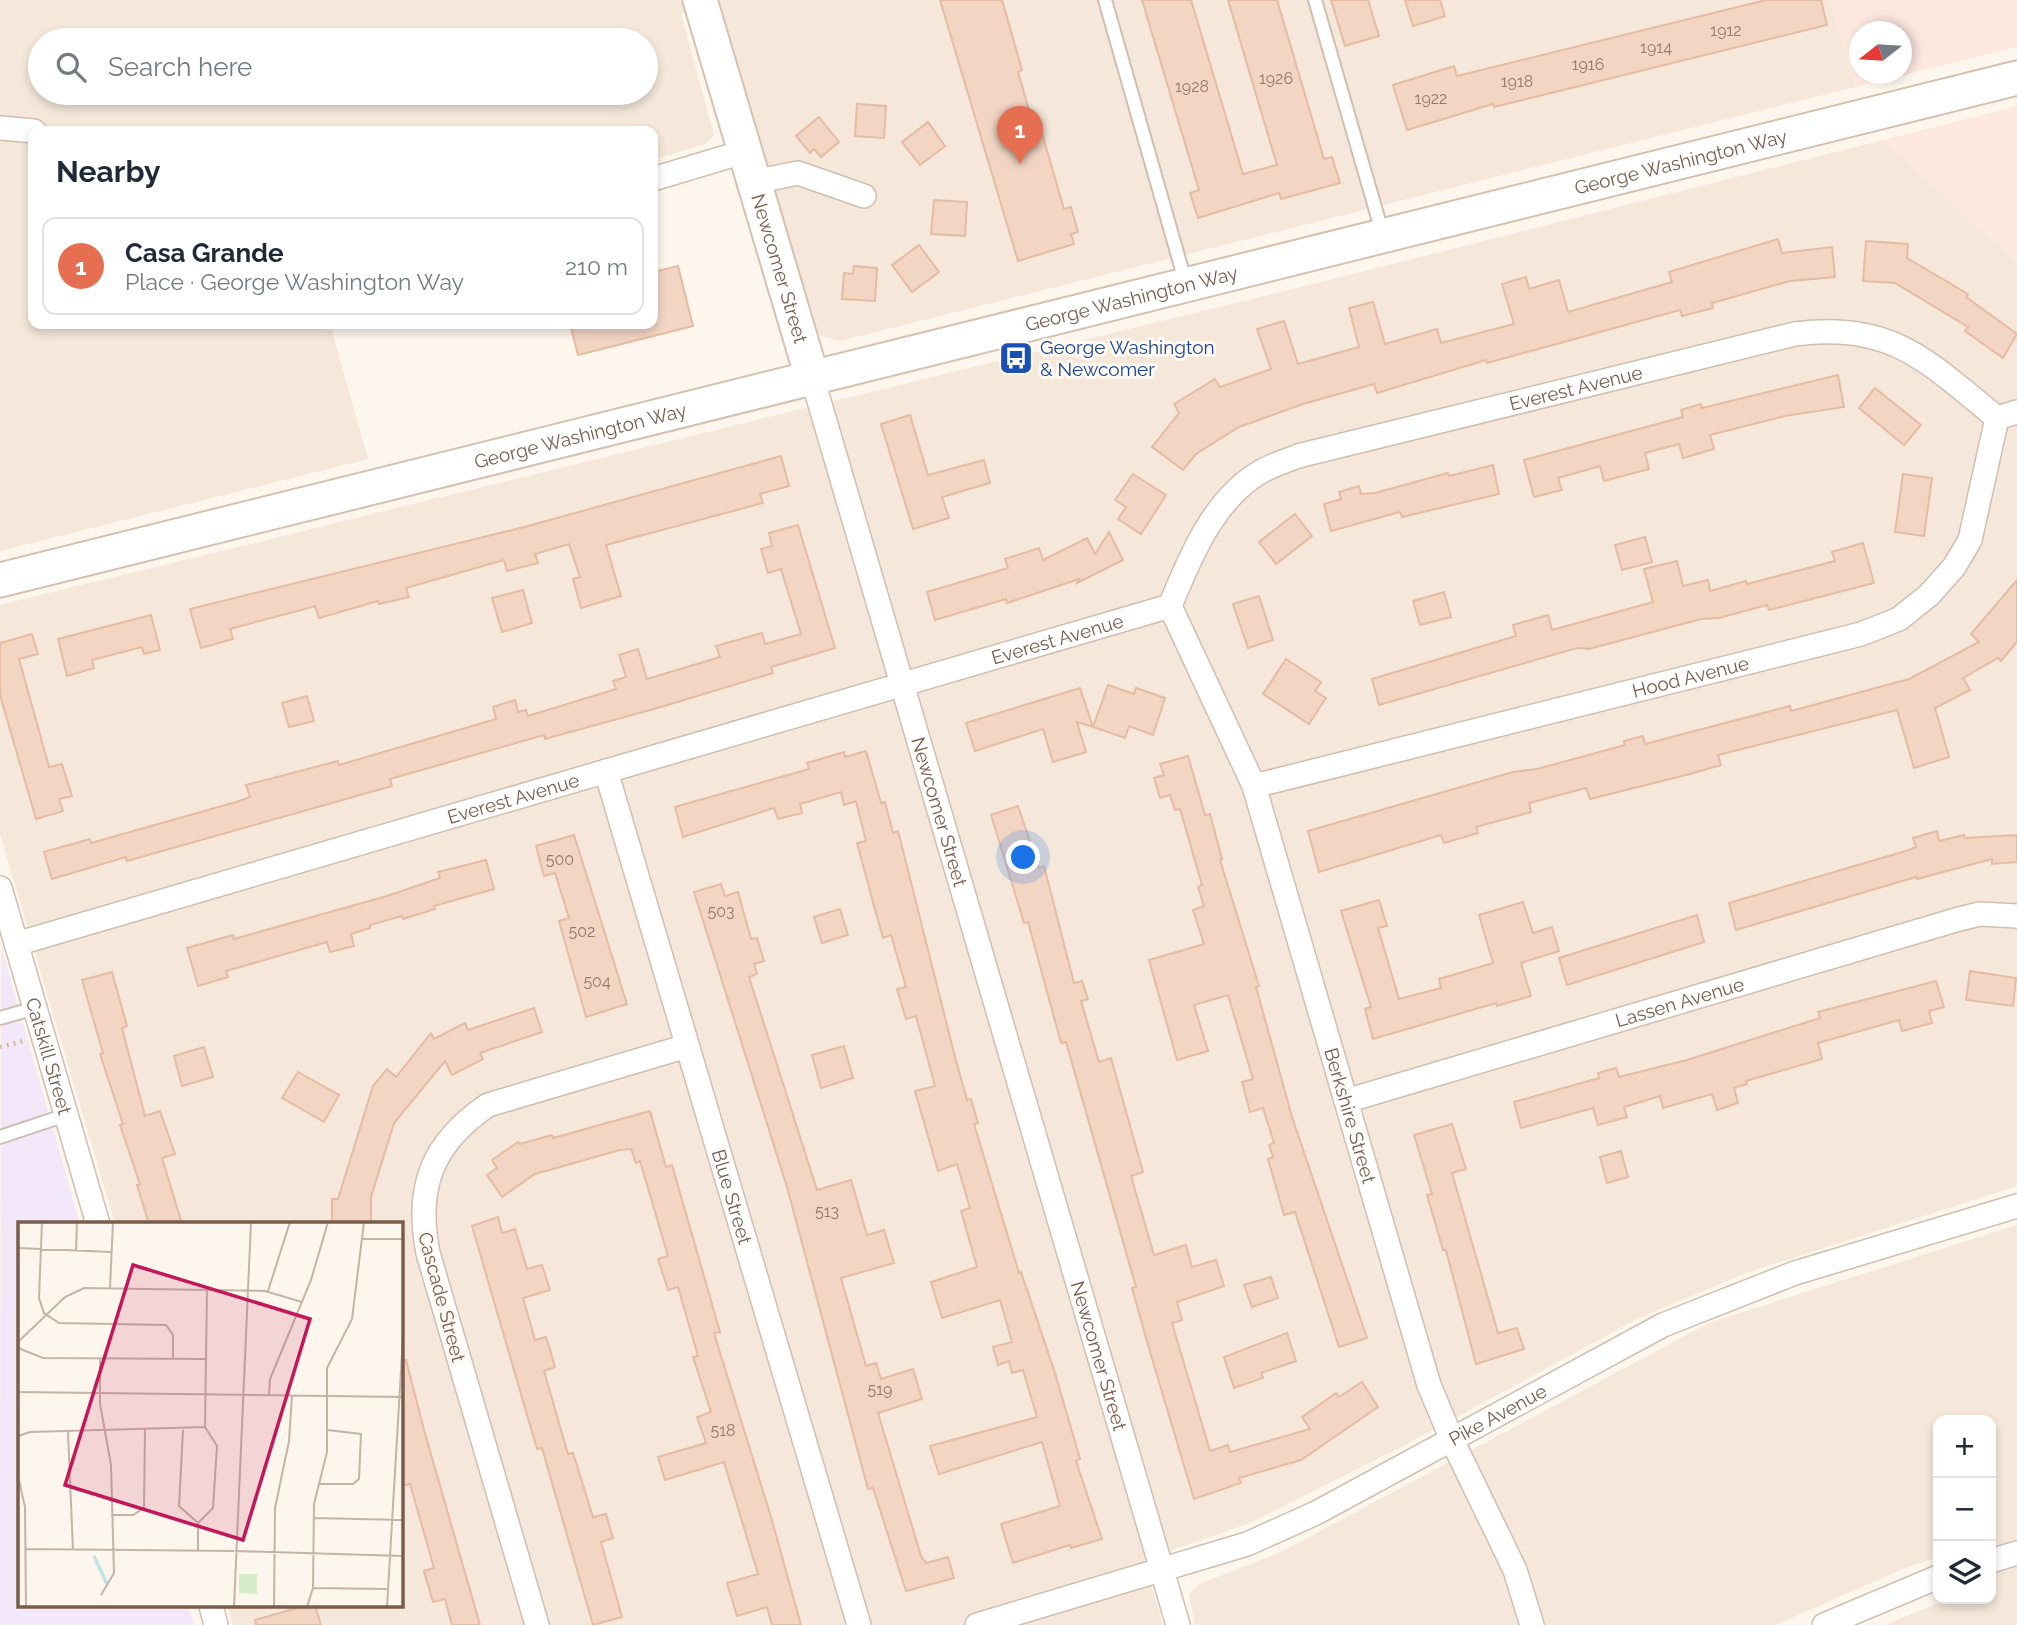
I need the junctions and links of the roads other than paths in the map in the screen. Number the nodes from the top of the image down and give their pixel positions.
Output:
1 (700, 0) edge
2 (1105, 0) edge
3 (1315, 0) edge
4 (2017, 78) edge
5 (0, 128) edge
6 (28, 130) edge
7 (748, 167) junction
8 (658, 178) edge
9 (864, 196) dead end
10 (1383, 236) junction
11 (1186, 284) junction
12 (812, 377) junction
13 (2007, 415) edge
14 (0, 580) edge
15 (1170, 606) junction
16 (902, 682) junction
17 (606, 771) junction
18 (1254, 786) junction
19 (0, 888) edge
20 (2017, 916) edge
21 (16, 944) junction
22 (35, 1008) junction
23 (0, 1018) edge
24 (687, 1046) junction
25 (1346, 1101) junction
26 (66, 1115) junction
27 (0, 1137) edge
28 (2017, 1206) edge
29 (97, 1222) edge
30 (1452, 1440) junction
31 (2017, 1553) edge
32 (1996, 1559) edge
33 (1162, 1571) junction
34 (1933, 1579) edge
35 (212, 1608) edge
36 (216, 1625) edge
37 (537, 1625) edge
38 (859, 1625) edge
39 (977, 1625) edge
40 (1178, 1625) edge
41 (1532, 1625) edge
42 (1824, 1625) edge

1 - 7 main road, Newcomer Street
2 - 11 lane
3 - 10 lane
4 - 10 main road, George Washington Way
5 - 6 street
7 - 8 street
7 - 9 street
7 - 12 main road, Newcomer Street
10 - 11 main road, George Washington Way
11 - 12 main road, George Washington Way
12 - 14 main road, George Washington Way
12 - 16 street, Newcomer Street
13 - 15 street, Everest Avenue
13 - 18 street, Hood Avenue
15 - 16 street, Everest Avenue
15 - 18 street, Berkshire Street
16 - 17 street, Everest Avenue
16 - 33 street, Newcomer Street
17 - 21 street, Everest Avenue
17 - 24 street, Blue Street
18 - 25 street, Berkshire Street
19 - 21 street, Catskill Street
20 - 25 street, Lassen Avenue
21 - 22 street, Catskill Street
22 - 23 lane
22 - 26 street, Catskill Street
24 - 37 street, Cascade Street
24 - 38 street, Blue Street
25 - 30 street, Berkshire Street
26 - 27 lane
26 - 29 street, Catskill Street
28 - 30 street, Pike Avenue
30 - 33 street, Pike Avenue
30 - 41 street, Berkshire Street
31 - 32 street
33 - 39 street, Pike Avenue
33 - 40 street, Newcomer Street
34 - 42 street
35 - 36 street

